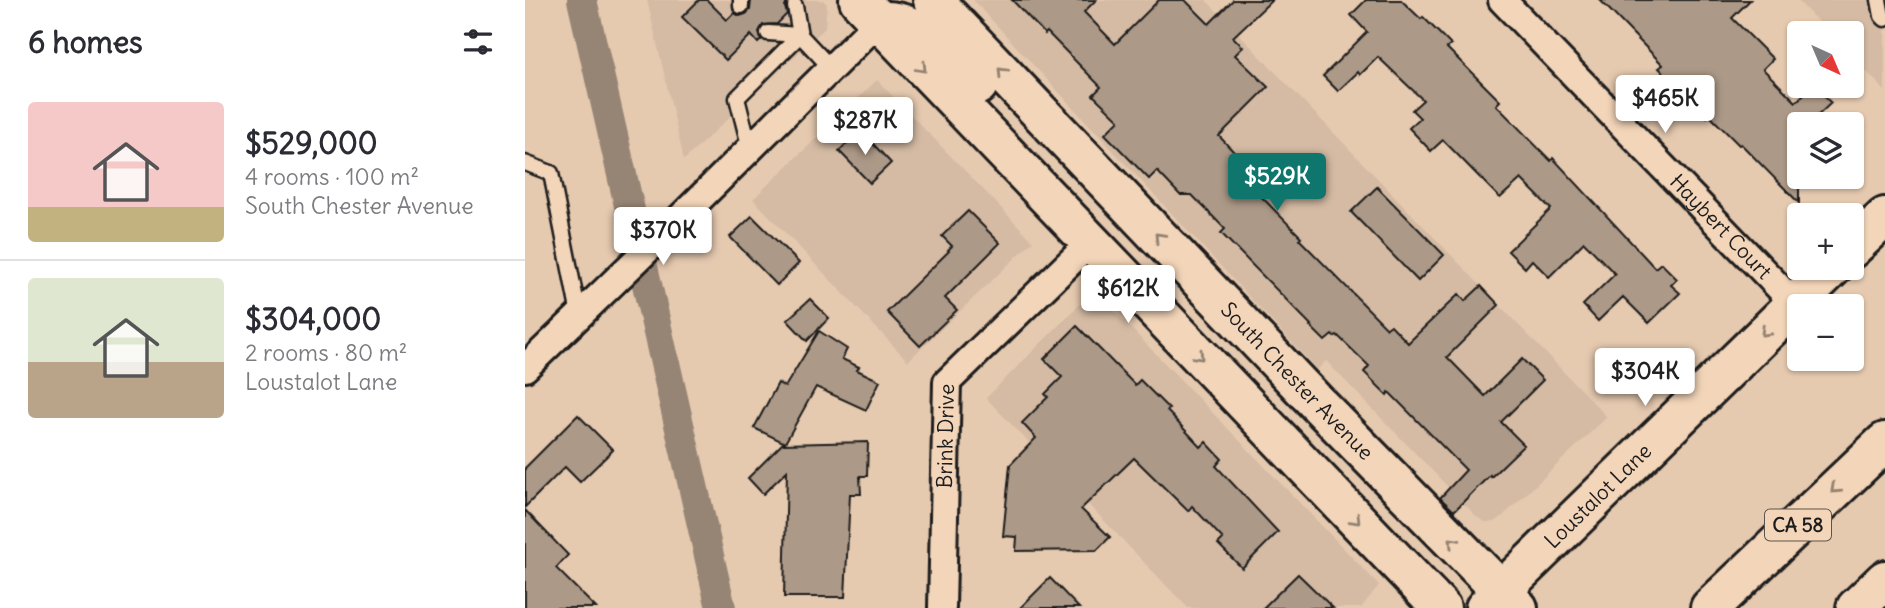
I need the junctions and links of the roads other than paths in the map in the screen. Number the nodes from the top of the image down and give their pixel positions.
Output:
1 (933, 0) edge
2 (1502, 0) edge
3 (1879, 0) edge
4 (795, 6) dead end
5 (869, 11) edge
6 (784, 18) dead end
7 (1885, 19) edge
8 (768, 33) dead end
9 (800, 35) junction
10 (831, 68) junction
11 (750, 149) junction
12 (525, 163) edge
13 (1123, 199) junction
14 (1885, 217) edge
15 (1864, 237) edge
16 (1090, 243) junction
17 (1819, 280) edge
18 (1804, 294) edge
19 (1787, 296) edge
20 (1787, 310) edge
21 (579, 315) junction
22 (525, 368) edge
23 (1317, 403) junction
24 (1885, 442) edge
25 (1885, 580) edge
26 (1501, 602) edge
27 (942, 608) edge
28 (1441, 608) edge
29 (1710, 608) edge
30 (1856, 608) edge

13 -> 1 main road, South Chester Avenue
2 - 19 street, Haybert Court
3 - 7 lane
4 - 9 lane
5 - 10 street
5 - 13 main road
5 -> 16 main road
6 - 9 lane
8 - 9 lane
9 - 10 lane
9 - 11 lane
10 - 11 street
11 - 21 street
12 - 21 lane
23 -> 13 main road, South Chester Avenue
14 - 15 main road
16 - 23 main road
16 - 27 street, Brink Drive
16 -> 28 main road
17 - 18 main road, Loustalot Lane
20 -> 26 main road, Loustalot Lane
21 - 22 street
26 -> 23 main road, South Chester Avenue
24 -> 29 main road, CA 58
25 - 30 main road

